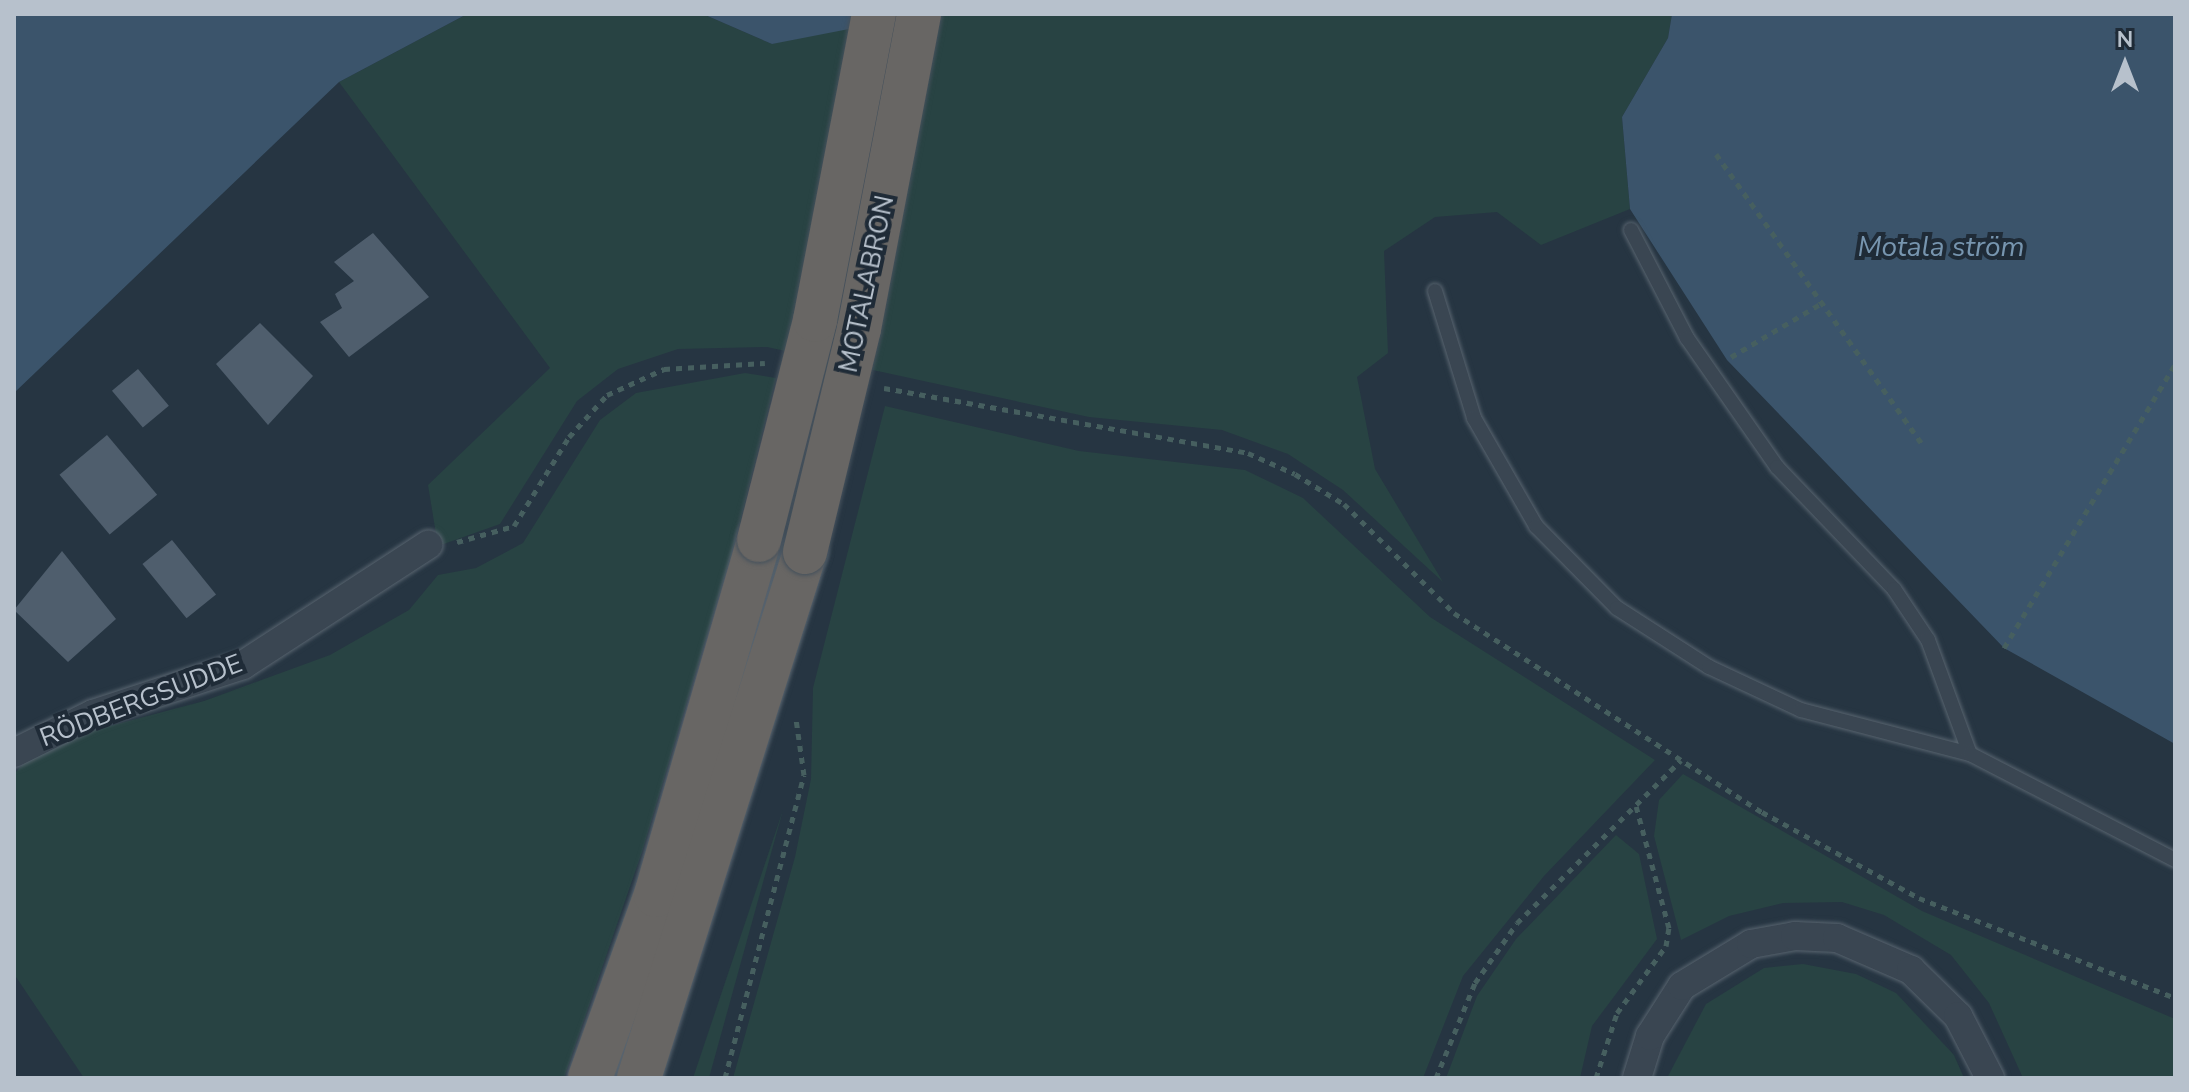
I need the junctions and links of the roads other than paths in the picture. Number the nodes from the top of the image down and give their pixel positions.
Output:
1 (874, 14) edge
2 (919, 14) edge
3 (1631, 230) dead end
4 (1435, 291) dead end
5 (428, 545) road end
6 (14, 753) edge
7 (1970, 754) junction
8 (2175, 860) edge
9 (590, 1078) edge
10 (639, 1078) edge
11 (1637, 1078) edge
12 (1990, 1078) edge

1 - 9 highway, MOTALABRON, bridge
2 - 10 highway, MOTALABRON, bridge
3 - 7 lane
4 - 7 lane
5 - 6 street, RÖDBERGSUDDE
7 - 8 lane
11 - 12 street

